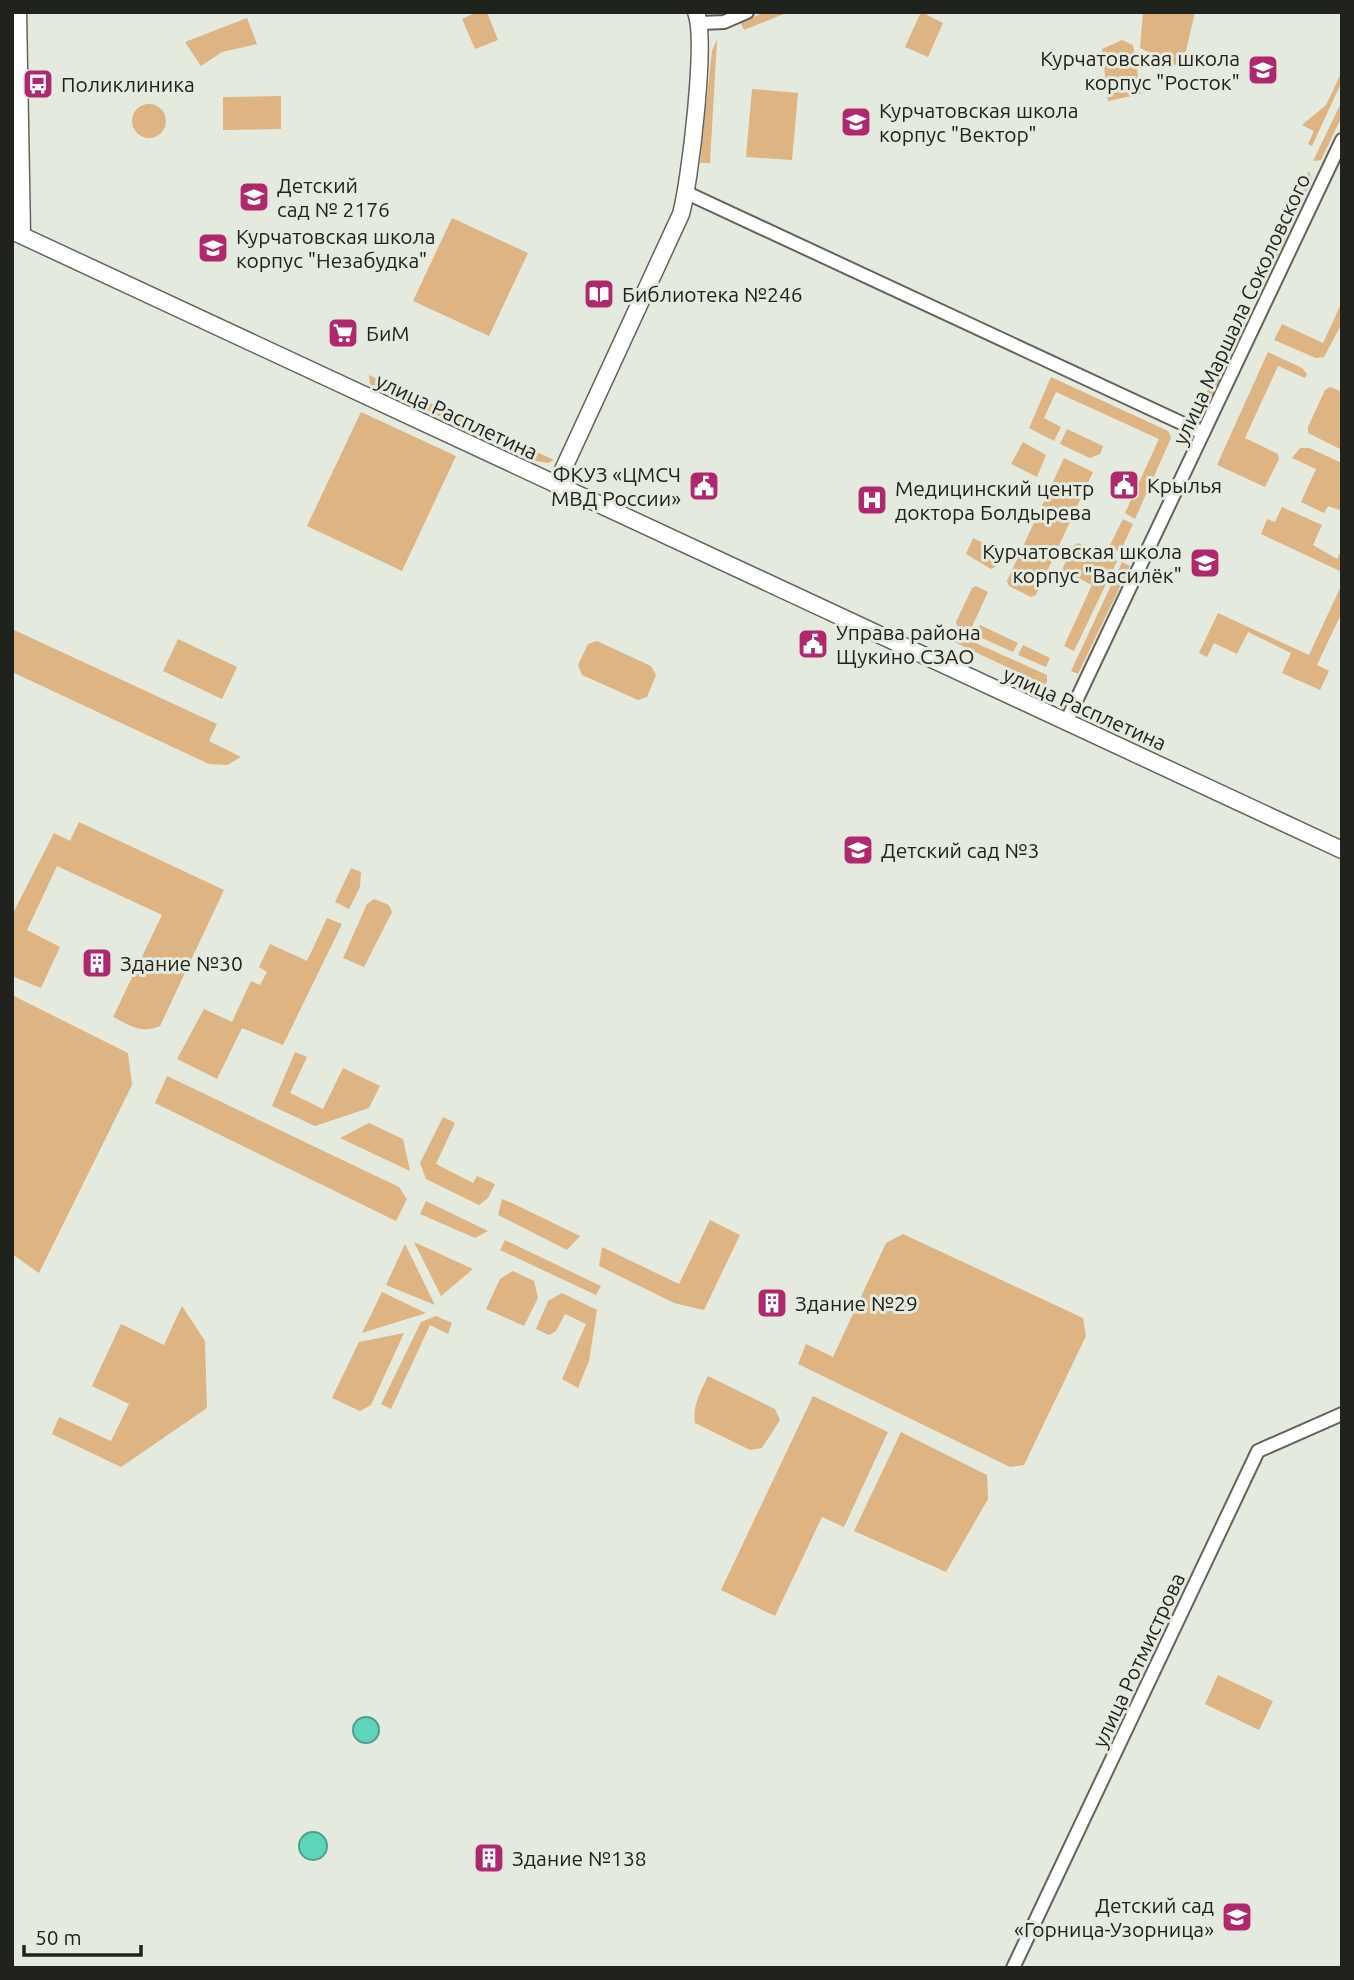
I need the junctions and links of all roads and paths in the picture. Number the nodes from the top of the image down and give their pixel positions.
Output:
1 (18, 12) edge
2 (747, 12) edge
3 (699, 17) edge
4 (1342, 140) edge
5 (687, 192) junction
6 (17, 233) edge
7 (1203, 433) junction
8 (556, 485) junction
9 (1066, 722) junction
10 (1342, 850) edge
11 (1342, 1414) edge
12 (1013, 1968) edge

1 - 6 street
2 - 3 street
3 - 5 street
4 - 7 street, улица Маршала Соколовского
5 - 7 street
5 - 8 street
6 - 8 street, улица Расплетина
7 - 9 street, улица Маршала Соколовского
8 - 9 street, улица Расплетина
9 - 10 street, улица Расплетина
11 - 12 street, улица Ротмистрова

